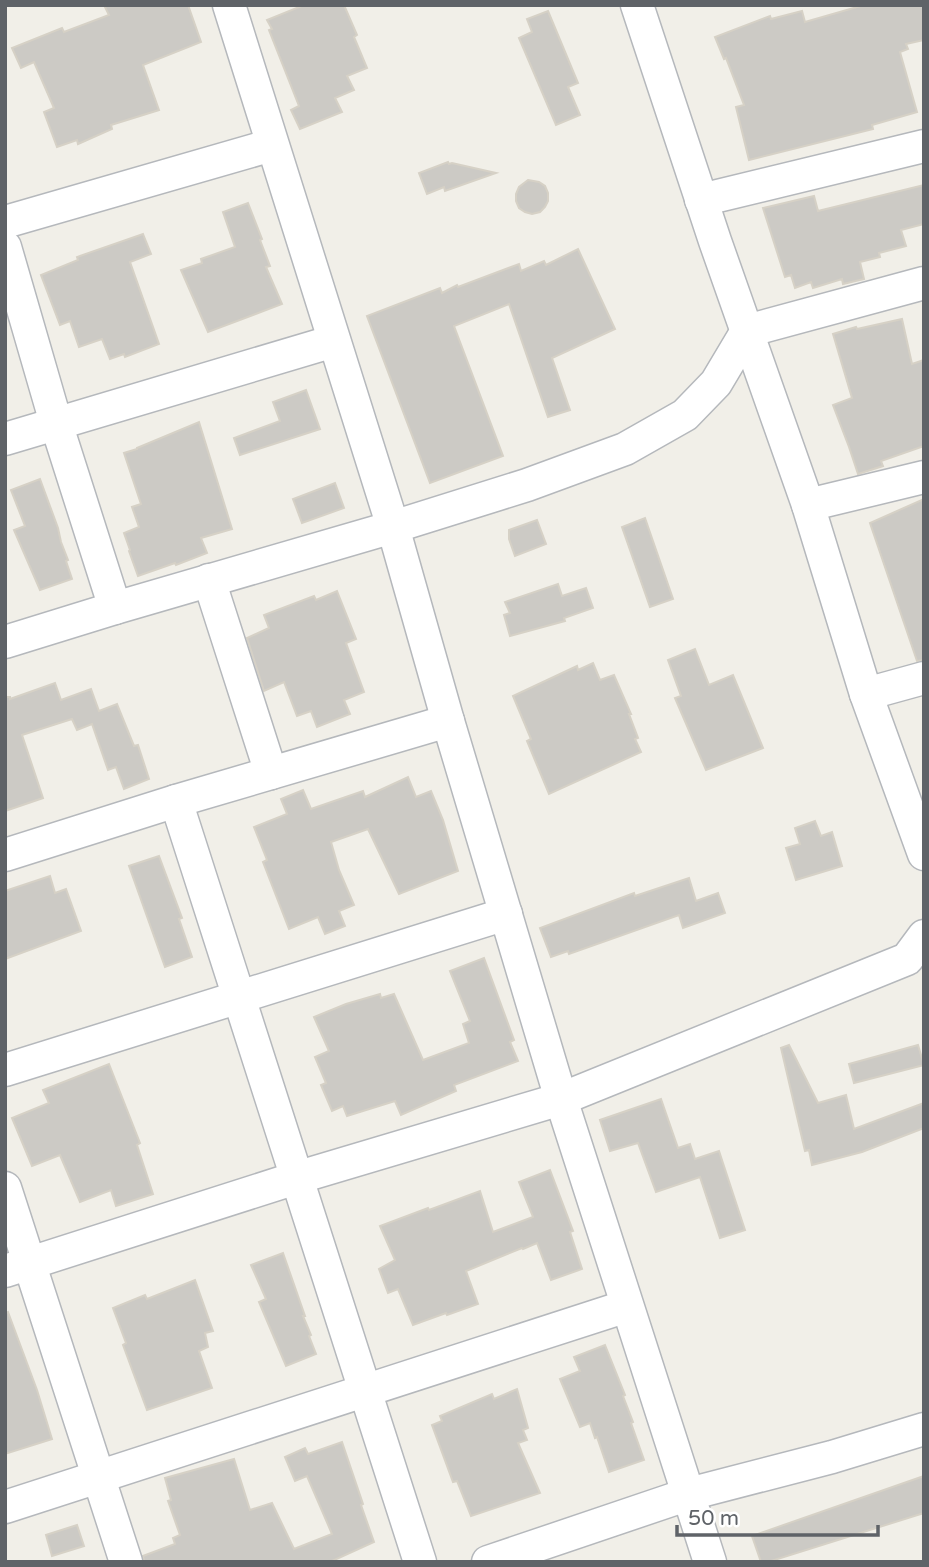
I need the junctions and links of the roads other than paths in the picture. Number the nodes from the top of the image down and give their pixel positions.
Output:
1 (229, 5) edge
2 (644, 7) edge
3 (272, 145) junction
4 (924, 146) edge
5 (701, 200) junction
6 (5, 222) edge
7 (5, 247) edge
8 (924, 283) edge
9 (747, 331) junction
10 (334, 341) junction
11 (56, 423) junction
12 (5, 439) edge
13 (924, 477) edge
14 (808, 505) junction
15 (393, 527) junction
16 (209, 580) junction
17 (115, 608) junction
18 (5, 642) edge
19 (924, 678) edge
20 (866, 694) junction
21 (448, 720) junction
22 (271, 773) junction
23 (176, 801) junction
24 (924, 854) edge
25 (5, 855) edge
26 (506, 914) junction
27 (924, 936) edge
28 (238, 997) junction
29 (5, 1070) edge
30 (561, 1099) junction
31 (296, 1178) junction
32 (5, 1188) edge
33 (17, 1267) edge
34 (627, 1306) junction
35 (365, 1391) junction
36 (924, 1429) edge
37 (98, 1476) junction
38 (689, 1494) junction
39 (5, 1507) edge
40 (126, 1562) edge
41 (419, 1562) edge
42 (488, 1562) edge
43 (710, 1562) edge

1 - 3 street
2 - 5 street
3 - 6 street
3 - 10 street
4 - 5 street
5 - 9 street
7 - 11 street
8 - 9 street
9 - 14 street
9 - 15 street
10 - 11 street
10 - 15 street
11 - 12 street
11 - 17 street
13 - 14 street
14 - 20 street
15 - 16 street
15 - 21 street
16 - 17 street
16 - 22 street
17 - 18 street
19 - 20 street
20 - 24 street
21 - 22 street
21 - 26 street
22 - 23 street
23 - 25 street
23 - 28 street
26 - 28 street
26 - 30 street
27 - 30 street
28 - 29 street
28 - 31 street
30 - 31 street
30 - 34 street
31 - 33 street
31 - 35 street
32 - 33 street
33 - 37 street
34 - 35 street
34 - 38 street
35 - 37 street
35 - 41 street
36 - 38 street
37 - 39 street
37 - 40 street
38 - 42 street
38 - 43 street

